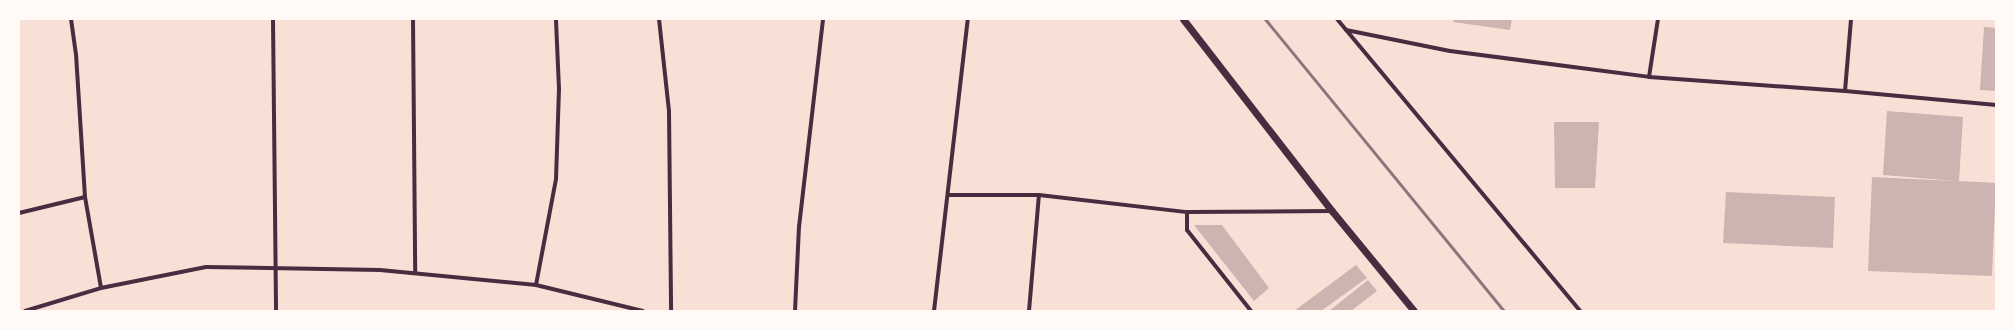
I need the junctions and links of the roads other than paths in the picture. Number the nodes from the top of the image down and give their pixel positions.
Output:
1 (70, 19) edge
2 (272, 19) edge
3 (413, 19) edge
4 (556, 19) edge
5 (659, 19) edge
6 (823, 19) edge
7 (968, 19) edge
8 (1183, 19) edge
9 (1337, 19) edge
10 (1658, 19) edge
11 (1851, 19) edge
12 (1346, 30) junction
13 (1649, 77) junction
14 (1845, 91) junction
15 (1996, 105) edge
16 (948, 195) junction
17 (1039, 195) junction
18 (85, 197) junction
19 (1332, 211) junction
20 (1187, 212) junction
21 (19, 213) edge
22 (278, 268) junction
23 (415, 273) junction
24 (536, 285) junction
25 (101, 288) junction
26 (25, 311) edge
27 (276, 311) edge
28 (643, 311) edge
29 (672, 311) edge
30 (795, 311) edge
31 (934, 311) edge
32 (1029, 311) edge
33 (1251, 311) edge
34 (1414, 311) edge
35 (1580, 311) edge

1 - 18 street
2 - 22 street
3 - 23 street
4 - 24 street
5 - 29 street
6 - 30 street
7 - 16 street
8 - 19 street
9 - 12 street
10 - 13 street
11 - 14 street
12 - 13 street
12 - 35 street
13 - 14 street
14 - 15 street
16 - 17 street
16 - 31 street
17 - 20 street
17 - 32 street
18 - 21 street
18 - 25 street
19 - 20 street
19 - 34 street
20 - 33 street
22 - 23 street
22 - 25 street
22 - 27 street
23 - 24 street
24 - 28 street
25 - 26 street

